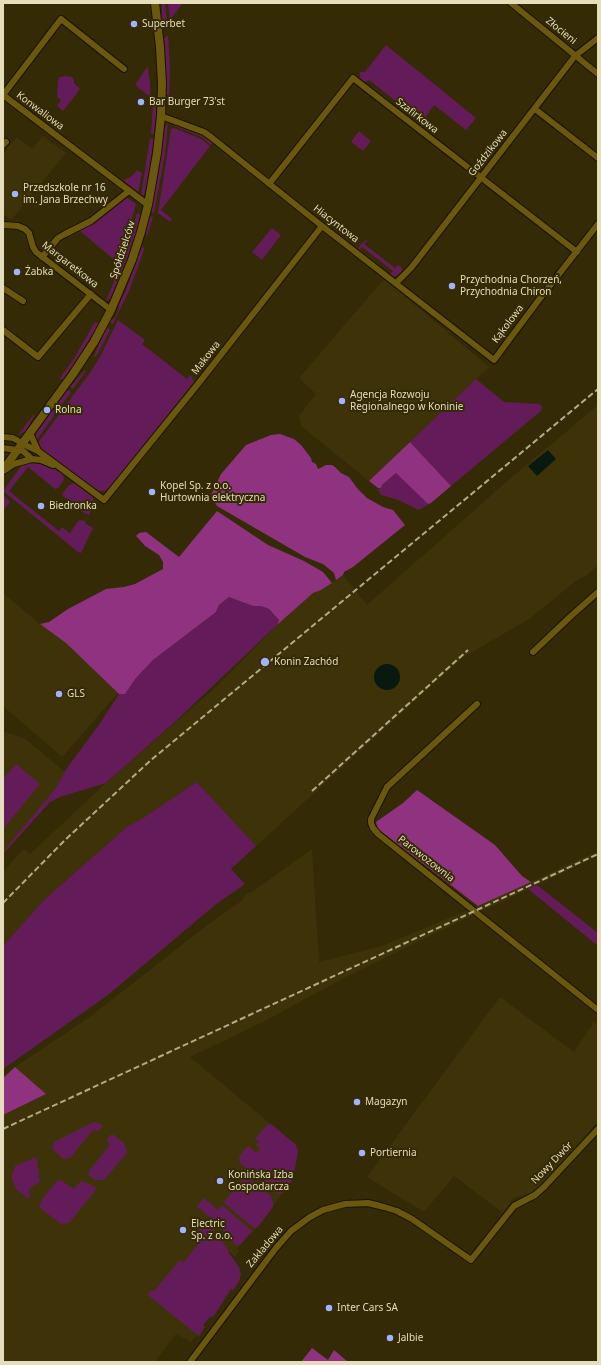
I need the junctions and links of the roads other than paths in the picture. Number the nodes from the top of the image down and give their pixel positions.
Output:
1 (156, 3) edge
2 (512, 3) edge
3 (598, 38) edge
4 (576, 56) junction
5 (124, 69) dead end
6 (598, 74) edge
7 (535, 109) junction
8 (161, 116) junction
9 (598, 158) edge
10 (481, 178) junction
11 (269, 184) junction
12 (129, 191) junction
13 (148, 205) junction
14 (598, 224) edge
15 (3, 225) edge
16 (322, 226) junction
17 (577, 252) junction
18 (42, 257) junction
19 (396, 283) junction
20 (3, 288) edge
21 (91, 294) junction
22 (23, 301) dead end
23 (111, 310) junction
24 (3, 330) edge
25 (494, 360) joint
26 (30, 433) junction
27 (3, 437) edge
28 (21, 446) junction
29 (3, 448) edge
30 (38, 451) junction
31 (32, 459) junction
32 (3, 471) edge
33 (64, 471) junction
34 (598, 592) edge
35 (533, 652) dead end
36 (477, 704) dead end
37 (598, 1010) edge
38 (598, 1129) edge
39 (471, 1260) joint
40 (190, 1362) edge

1 - 8 street, Spółdzielców
2 - 4 street, Złocieni
3 - 4 street, Goździkowa
4 - 6 street, Złocieni
4 - 7 street, Goździkowa
5 - 12 street, Konwaliowa
7 - 9 street
7 - 10 street, Goździkowa
8 - 11 street, Hiacyntowa
8 - 13 street, Spółdzielców
10 - 11 street, Szafirkowa
10 - 17 street, Szafirkowa
10 - 19 street, Goździkowa
11 - 16 street, Hiacyntowa
12 - 13 street, Konwaliowa
12 - 18 street
13 - 23 street, Spółdzielców
14 - 17 street, Kąkolowa
15 - 18 street, Margaretkowa
16 - 19 street, Hiacyntowa
16 - 33 street, Makowa
17 - 25 street, Kąkolowa
18 - 21 street, Margaretkowa
19 - 25 street, Hiacyntowa
20 - 22 street
21 - 23 street, Margaretkowa
21 - 24 street
23 - 26 street, Spółdzielców
26 - 28 street, Spółdzielców
26 - 30 street
27 - 28 street
28 - 29 street
28 - 30 street
28 - 31 street
28 - 32 street, Spółdzielców
30 - 33 street
31 - 32 street
31 - 33 street
34 - 35 street
36 - 37 street, Parowozownia
38 - 39 street, Nowy Dwór
39 - 40 street, Zakładowa

